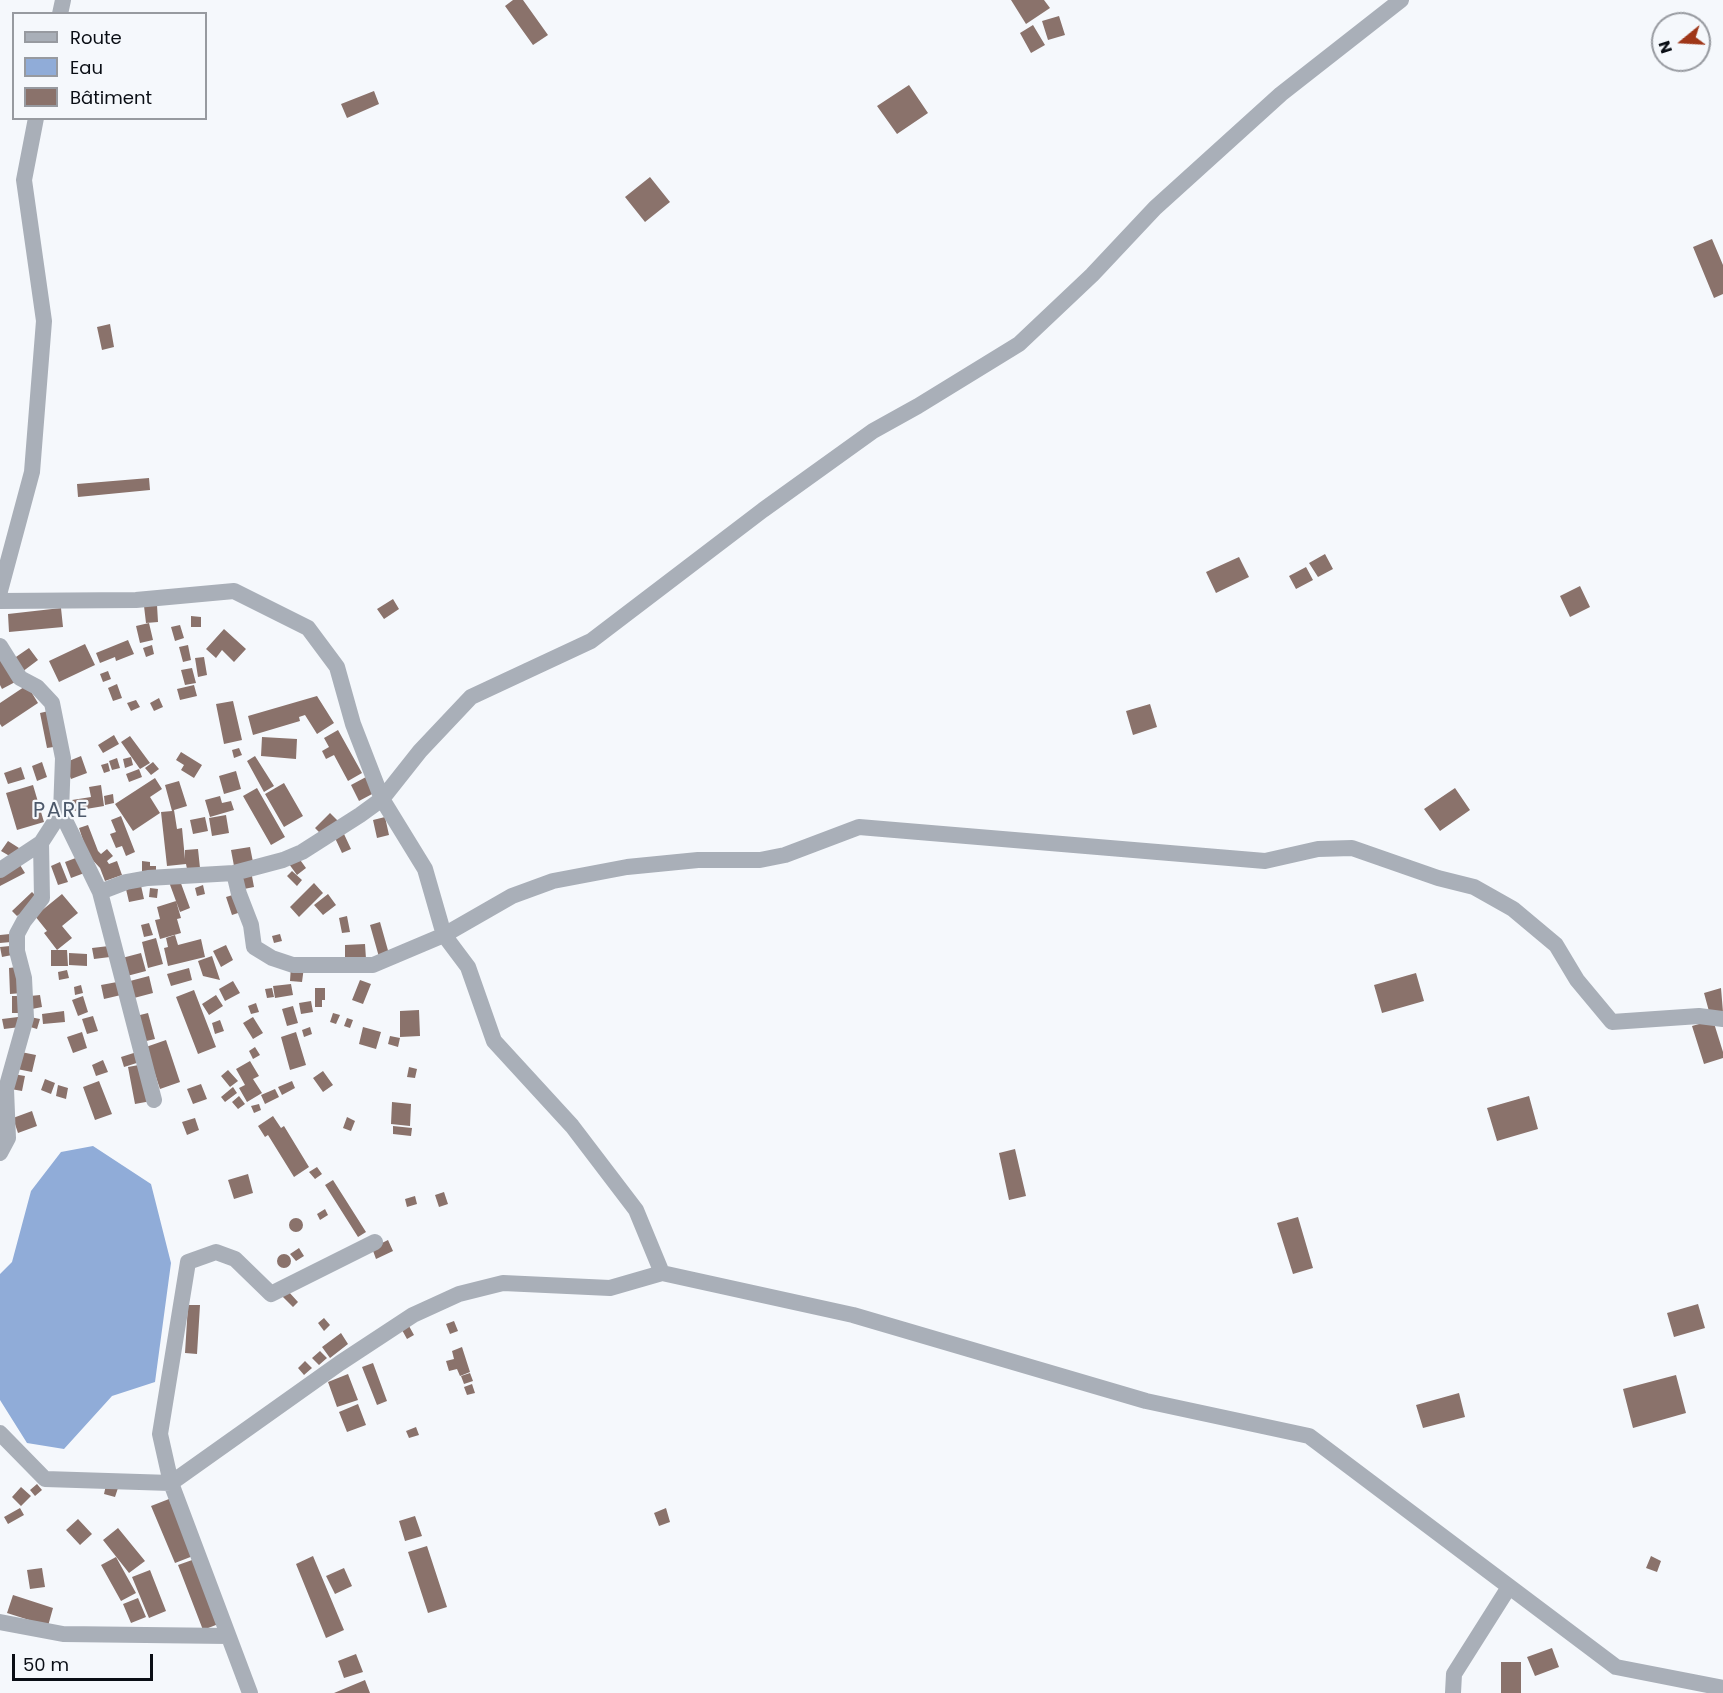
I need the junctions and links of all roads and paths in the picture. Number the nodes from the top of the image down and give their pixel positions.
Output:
1 (1401, 0) edge
2 (36, 120) edge
3 (0, 591) edge
4 (0, 601) edge
5 (0, 646) edge
6 (382, 799) junction
7 (61, 812) junction
8 (41, 843) junction
9 (0, 870) edge
10 (234, 873) junction
11 (100, 892) junction
12 (444, 935) junction
13 (1723, 1018) edge
14 (154, 1100) dead end
15 (0, 1153) edge
16 (375, 1242) dead end
17 (662, 1273) junction
18 (0, 1432) edge
19 (171, 1483) junction
20 (1509, 1587) junction
21 (0, 1622) edge
22 (228, 1636) junction
23 (1723, 1688) edge
24 (250, 1693) edge
25 (1453, 1693) edge

1 - 6 street
2 - 3 street
4 - 6 street
5 - 7 street
6 - 10 street
6 - 12 street
7 - 8 street
7 - 11 street
8 - 9 street
8 - 15 street
10 - 11 street
10 - 12 street
11 - 14 street
12 - 13 street
12 - 17 street
16 - 19 street
17 - 19 street
17 - 20 street
18 - 19 street
19 - 22 street
20 - 23 street
20 - 25 street
21 - 22 street
22 - 24 street

